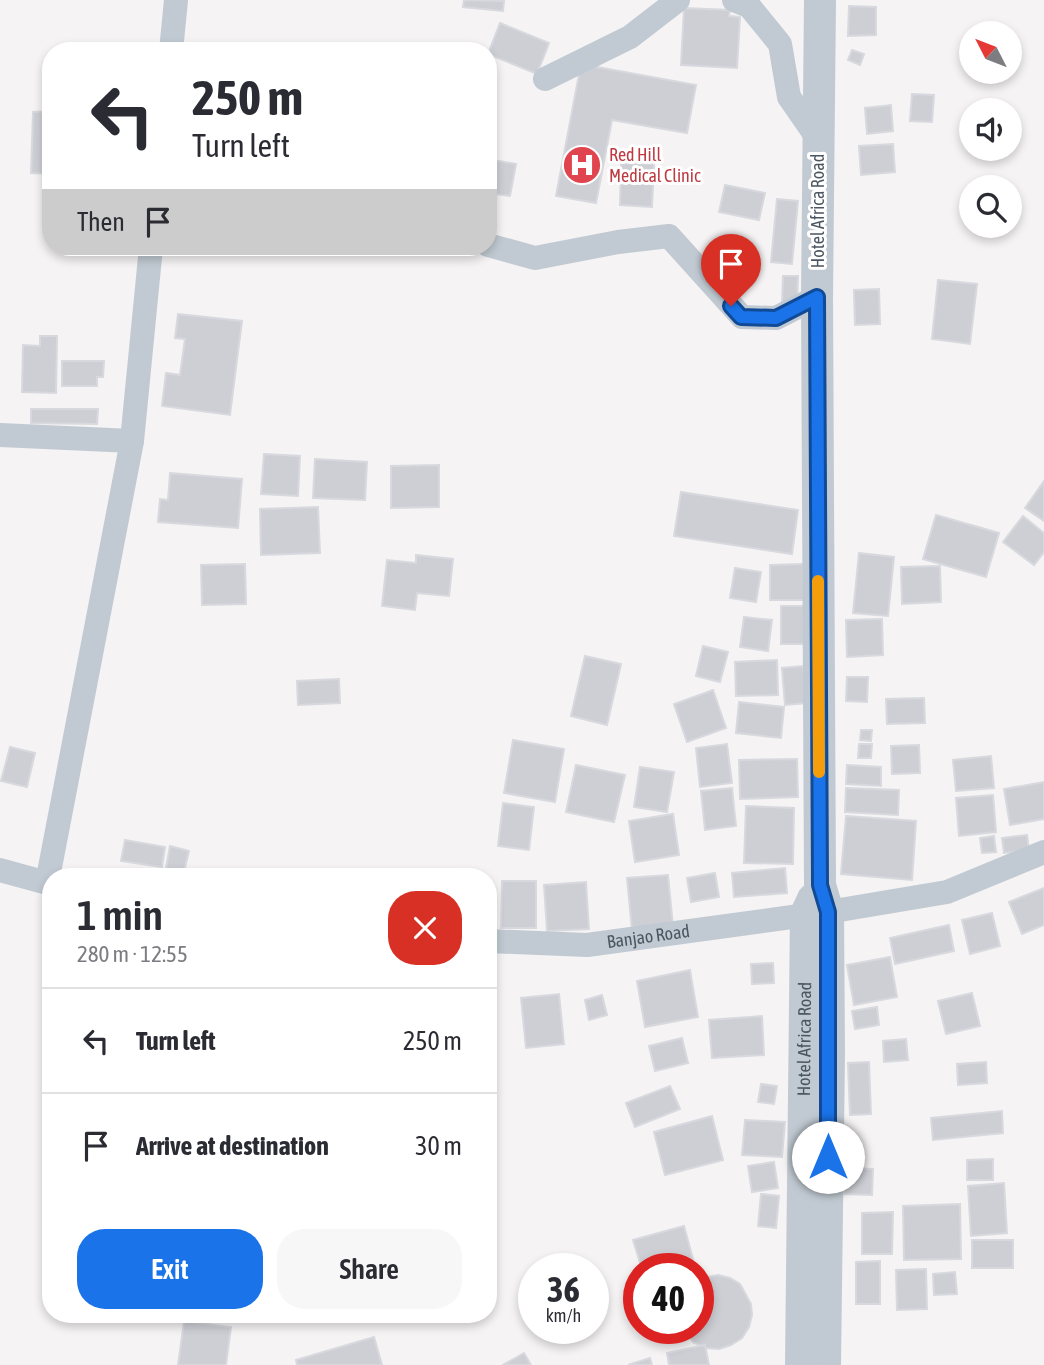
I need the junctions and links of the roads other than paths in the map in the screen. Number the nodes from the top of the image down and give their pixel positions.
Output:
1 (176, 0) edge
2 (678, 0) edge
3 (734, 0) edge
4 (820, 0) edge
5 (172, 42) edge
6 (545, 79) dead end
7 (818, 139) junction
8 (497, 247) edge
9 (150, 256) edge
10 (817, 297) junction
11 (0, 435) edge
12 (132, 441) junction
13 (1044, 852) edge
14 (52, 868) edge
15 (0, 870) edge
16 (42, 882) edge
17 (818, 904) junction
18 (497, 941) edge
19 (801, 1365) edge
20 (825, 1365) edge

1 - 5 street
2 - 6 street
3 - 7 street
4 - 7 street, Hotel Africa Road
7 - 10 street, Hotel Africa Road
8 - 10 street
9 - 12 street
10 - 17 street, Hotel Africa Road
11 - 12 street
12 - 14 street
13 - 17 street, Banjao Road
15 - 16 street
17 - 18 street, Banjao Road
17 - 19 street, Hotel Africa Road
17 - 20 street, Hotel Africa Road

